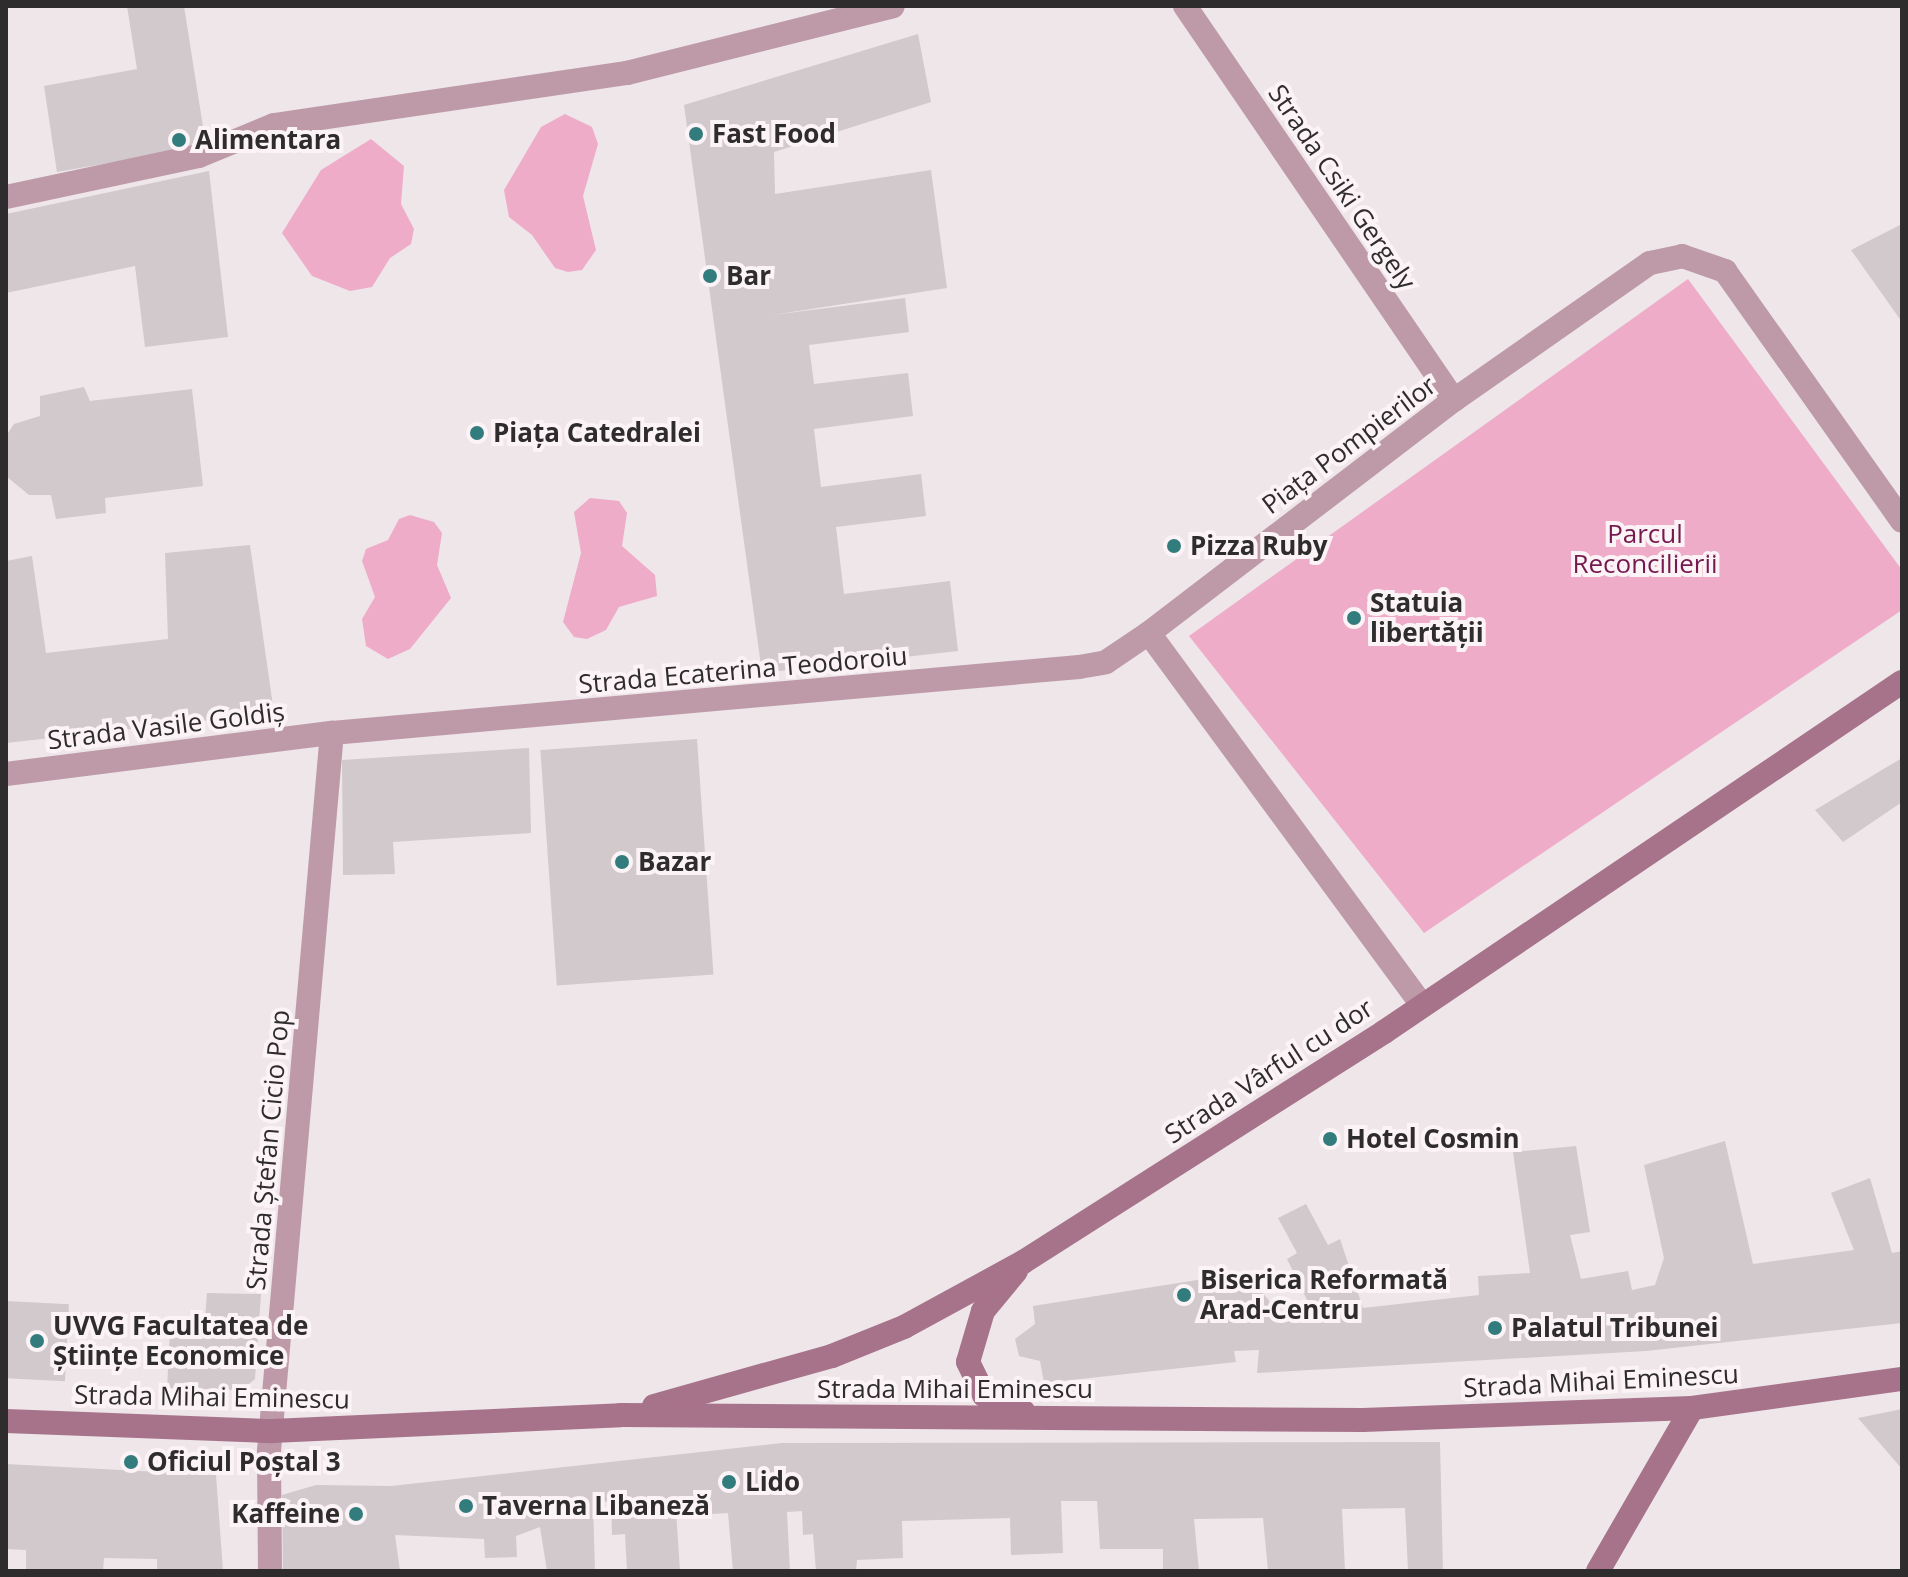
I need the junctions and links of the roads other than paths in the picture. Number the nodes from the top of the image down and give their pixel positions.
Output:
1 (893, 6) edge
2 (1185, 6) edge
3 (6, 197) edge
4 (1454, 400) junction
5 (1902, 521) edge
6 (1149, 633) junction
7 (1902, 682) edge
8 (332, 733) junction
9 (6, 774) edge
10 (1422, 1005) junction
11 (1023, 1262) junction
12 (1902, 1379) edge
13 (1692, 1408) junction
14 (621, 1415) junction
15 (1041, 1417) junction
16 (6, 1421) edge
17 (272, 1431) junction
18 (270, 1571) edge
19 (1598, 1571) edge

1 - 3 street
2 - 4 street, Strada Csiki Gergely
4 - 5 street, Piața Pompierilor
4 - 6 street, Piața Pompierilor
6 - 8 street, Strada Ecaterina Teodoroiu
6 - 10 street
7 - 10 street, Strada Vârful cu dor
8 - 9 street, Strada Vasile Goldiș
8 - 17 street, Strada Ștefan Cicio Pop
10 - 11 street, Strada Vârful cu dor
11 - 14 street, Strada Vârful cu dor
11 - 15 street
12 - 13 street, Strada Mihai Eminescu
13 - 15 street, Strada Mihai Eminescu
13 - 19 street
14 - 15 street, Strada Mihai Eminescu
14 - 17 street, Strada Mihai Eminescu
16 - 17 street, Strada Mihai Eminescu
17 - 18 street, Strada Ștefan Cicio Pop

